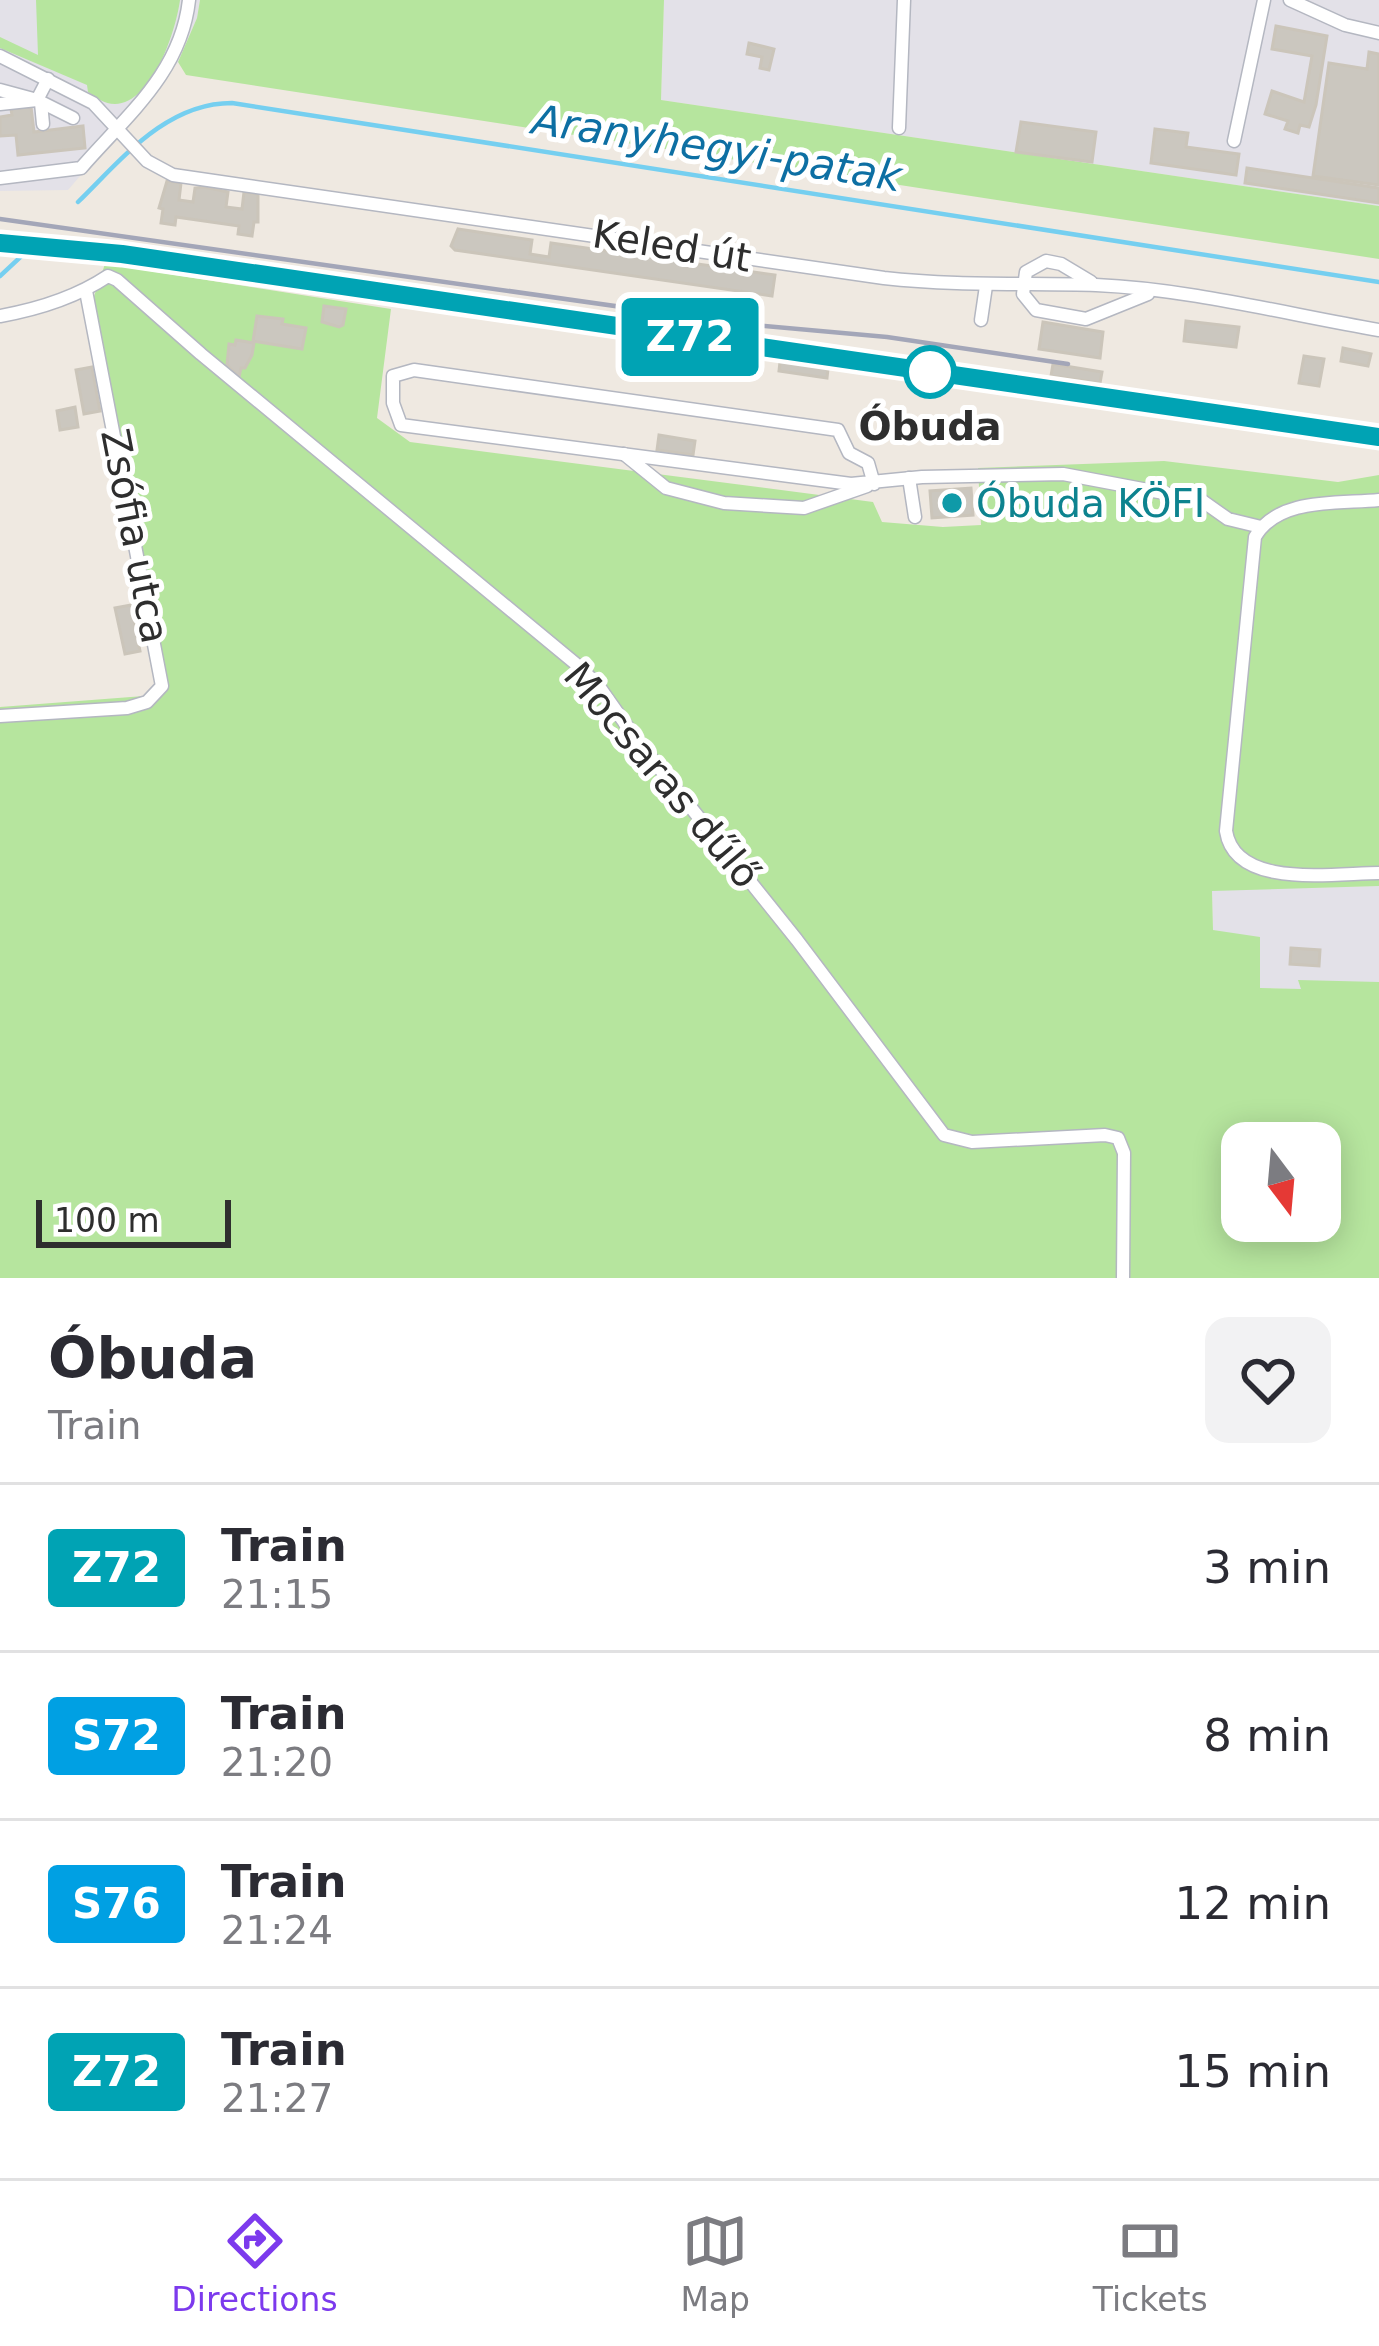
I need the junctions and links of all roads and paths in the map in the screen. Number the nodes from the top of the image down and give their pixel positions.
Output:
1 (189, 0) edge
2 (904, 0) edge
3 (1264, 0) edge
4 (1299, 2) edge
5 (1379, 32) edge
6 (0, 56) edge
7 (48, 79) junction
8 (0, 90) edge
9 (39, 101) junction
10 (0, 104) edge
11 (73, 118) dead end
12 (43, 124) dead end
13 (899, 128) dead end
14 (121, 134) junction
15 (1234, 141) dead end
16 (0, 178) edge
17 (1098, 285) junction
18 (986, 286) junction
19 (1022, 286) junction
20 (86, 291) junction
21 (1156, 291) junction
22 (0, 316) edge
23 (981, 320) dead end
24 (1379, 330) edge
25 (623, 453) junction
26 (909, 478) junction
27 (874, 484) junction
28 (1379, 500) edge
29 (915, 517) dead end
30 (1261, 526) junction
31 (0, 716) edge
32 (1379, 874) edge
33 (1123, 1278) edge

1 - 14 street
2 - 13 street
3 - 15 street
4 - 5 street
6 - 7 street, Keled út
7 - 9 street
7 - 14 street, Keled út
8 - 9 street
9 - 10 street
9 - 11 street
9 - 12 street
14 - 16 street
14 - 18 street, Keled út
17 - 19 street, Keled út
17 - 19 street
17 - 21 street, Keled út
18 - 19 street, Keled út
18 - 23 street
19 - 21 street
20 - 22 street
20 - 31 street, Zsófia utca
20 - 33 street, Mocsaras dűlő
21 - 24 street, Keled út
25 - 27 street
25 - 27 street
25 - 27 street
26 - 27 street
26 - 29 street
26 - 30 street
28 - 30 street
30 - 32 street

